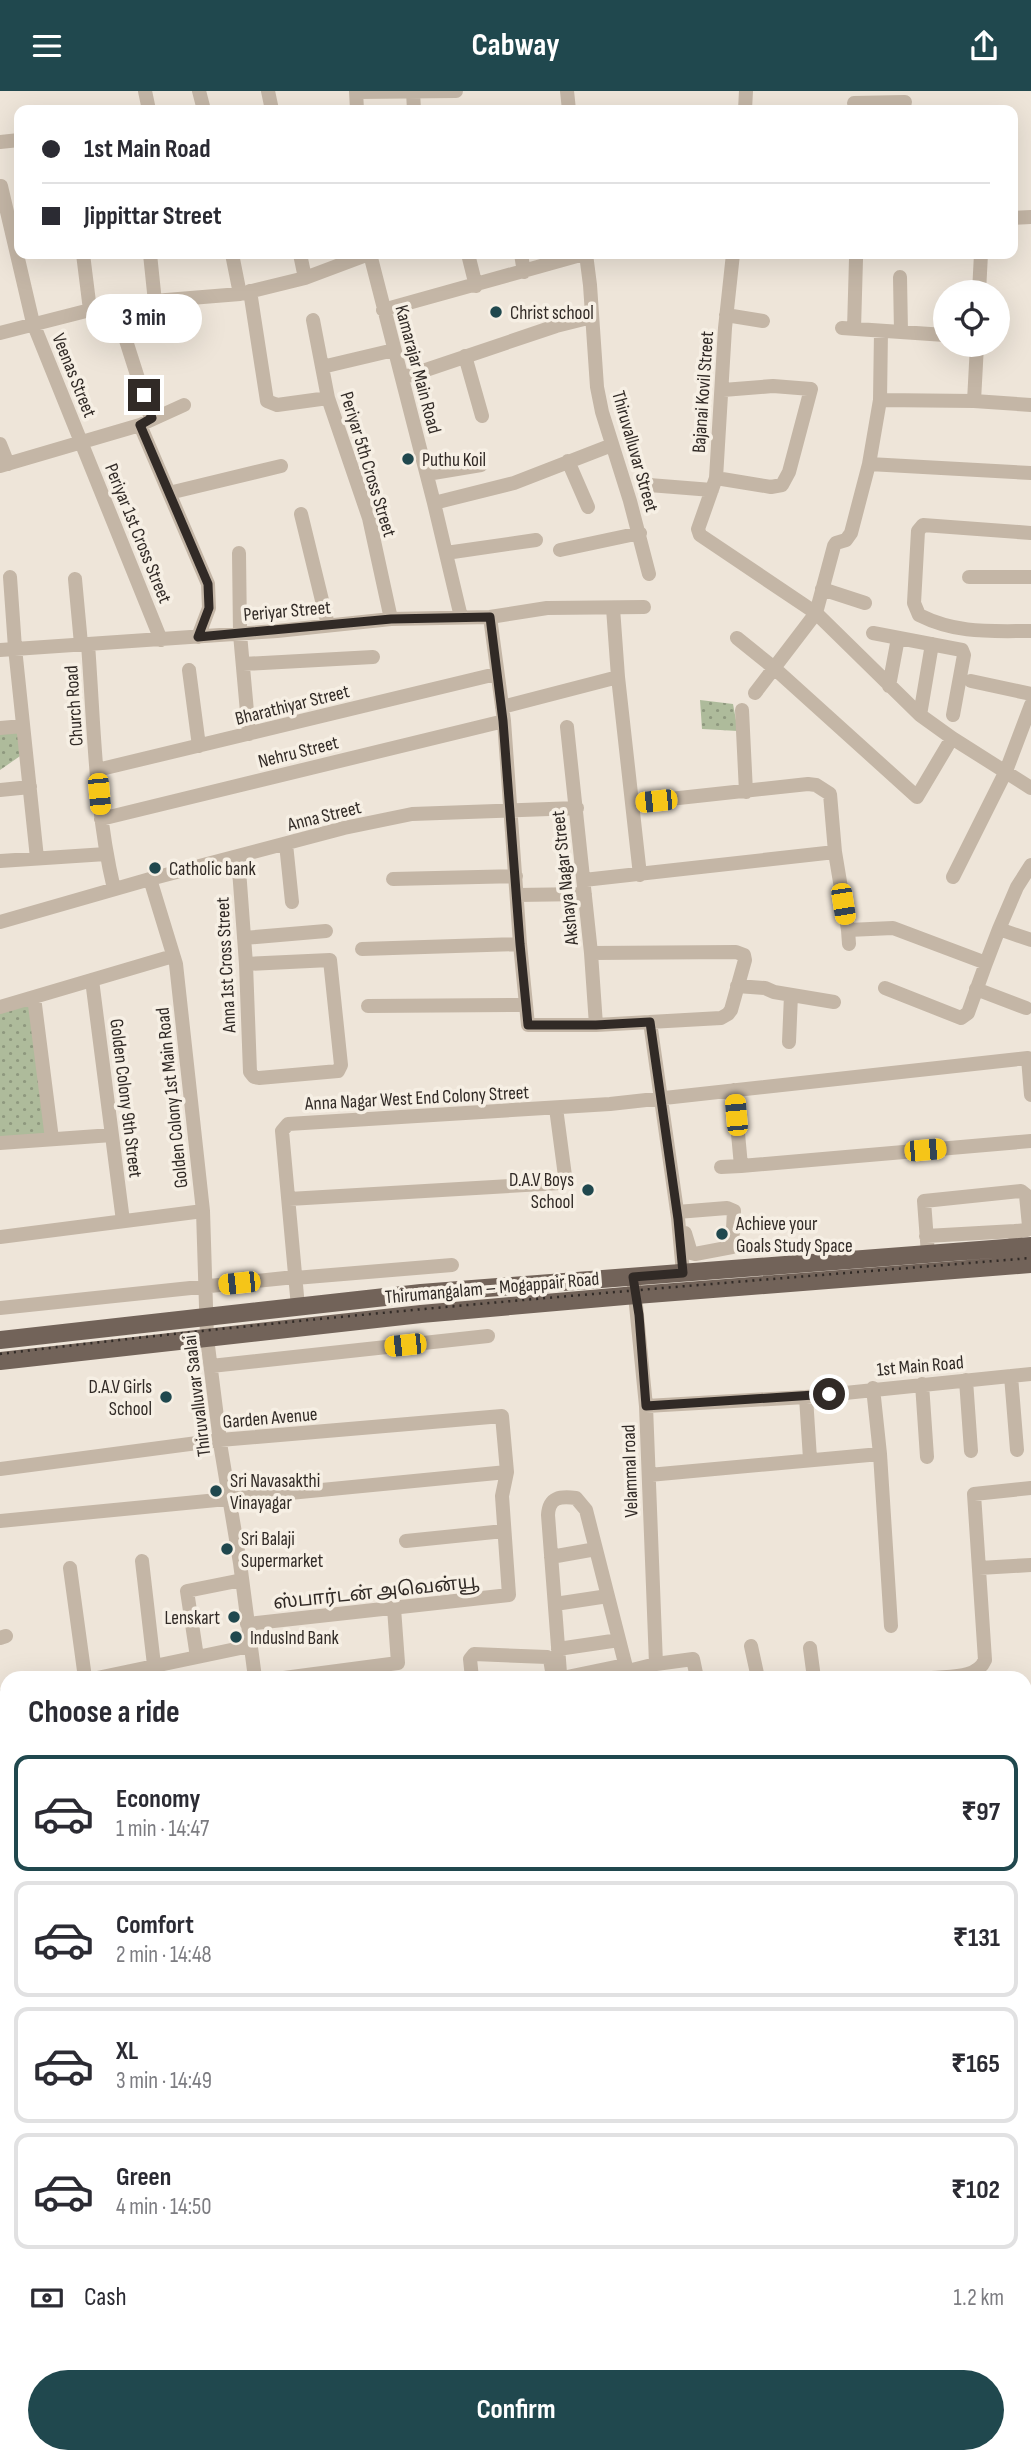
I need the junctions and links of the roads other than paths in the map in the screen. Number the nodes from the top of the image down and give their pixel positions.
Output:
1 (356, 91) edge
2 (452, 91) edge
3 (413, 92) edge
4 (905, 101) edge
5 (854, 103) dead end
6 (1, 186) edge
7 (14, 242) edge
8 (18, 259) edge
9 (84, 259) edge
10 (151, 259) edge
11 (234, 259) edge
12 (301, 259) edge
13 (356, 259) edge
14 (371, 259) edge
15 (469, 259) edge
16 (522, 259) edge
17 (568, 259) edge
18 (586, 259) edge
19 (732, 259) edge
20 (856, 259) dead end
21 (981, 259) edge
22 (524, 272) junction
23 (900, 277) dead end
24 (304, 278) junction
25 (980, 280) edge
26 (476, 285) junction
27 (245, 293) junction
28 (155, 302) junction
29 (116, 306) junction
30 (90, 310) junction
31 (383, 310) junction
32 (726, 315) junction
33 (592, 317) junction
34 (313, 320) dead end
35 (764, 321) dead end
36 (33, 323) junction
37 (881, 331) junction
38 (901, 332) junction
39 (0, 333) edge
40 (933, 334) edge
41 (394, 350) junction
42 (465, 356) junction
43 (976, 357) edge
44 (322, 367) junction
45 (402, 378) junction
46 (723, 390) junction
47 (328, 398) junction
48 (880, 400) junction
49 (974, 401) junction
50 (184, 405) dead end
51 (1031, 405) edge
52 (482, 417) dead end
53 (146, 422) junction
54 (81, 441) junction
55 (0, 444) edge
56 (612, 445) junction
57 (568, 461) junction
58 (869, 464) junction
59 (4, 465) edge
60 (281, 465) dead end
61 (481, 465) dead end
62 (1031, 473) edge
63 (427, 474) junction
64 (714, 484) junction
65 (649, 485) dead end
66 (169, 493) junction
67 (435, 503) junction
68 (588, 507) dead end
69 (302, 514) dead end
70 (640, 533) junction
71 (1031, 533) edge
72 (536, 540) dead end
73 (560, 550) dead end
74 (239, 553) dead end
75 (446, 553) junction
76 (649, 574) dead end
77 (10, 577) dead end
78 (969, 577) dead end
79 (1031, 577) edge
80 (75, 579) dead end
81 (822, 589) junction
82 (865, 603) dead end
83 (645, 607) dead end
84 (613, 608) junction
85 (816, 613) junction
86 (461, 617) junction
87 (490, 617) junction
88 (391, 619) junction
89 (328, 625) junction
90 (1031, 631) edge
91 (873, 633) dead end
92 (240, 634) junction
93 (198, 637) junction
94 (737, 638) dead end
95 (898, 638) junction
96 (161, 640) junction
97 (85, 644) junction
98 (932, 644) junction
99 (15, 648) junction
100 (0, 650) edge
101 (373, 657) dead end
102 (243, 664) junction
103 (773, 667) junction
104 (189, 670) dead end
105 (496, 674) junction
106 (618, 677) junction
107 (971, 681) dead end
108 (889, 686) junction
109 (755, 693) dead end
110 (1031, 694) edge
111 (1031, 705) edge
112 (742, 710) dead end
113 (503, 714) junction
114 (920, 715) junction
115 (953, 715) dead end
116 (1028, 721) edge
117 (23, 726) junction
118 (567, 727) dead end
119 (0, 728) edge
120 (249, 734) junction
121 (952, 738) junction
122 (199, 746) junction
123 (97, 770) junction
124 (1006, 771) junction
125 (30, 787) junction
126 (1031, 788) edge
127 (0, 790) edge
128 (746, 792) junction
129 (633, 803) junction
130 (576, 808) junction
131 (511, 810) junction
132 (101, 819) junction
133 (286, 844) junction
134 (835, 852) junction
135 (106, 854) junction
136 (238, 856) junction
137 (37, 858) junction
138 (0, 861) edge
139 (1031, 865) edge
140 (640, 875) junction
141 (516, 876) junction
142 (953, 877) dead end
143 (150, 879) junction
144 (393, 879) dead end
145 (584, 887) junction
146 (114, 889) junction
147 (517, 895) junction
148 (292, 902) dead end
149 (0, 922) edge
150 (999, 929) junction
151 (326, 931) dead end
152 (244, 938) junction
153 (1031, 940) edge
154 (520, 944) junction
155 (362, 949) dead end
156 (591, 953) junction
157 (173, 956) junction
158 (986, 963) junction
159 (246, 964) junction
160 (92, 980) junction
161 (737, 986) junction
162 (885, 988) dead end
163 (976, 989) junction
164 (791, 995) junction
165 (34, 997) junction
166 (834, 1002) dead end
167 (526, 1005) junction
168 (368, 1006) dead end
169 (0, 1007) edge
170 (1026, 1008) dead end
171 (650, 1022) junction
172 (596, 1025) junction
173 (789, 1042) dead end
174 (734, 1090) junction
175 (1031, 1095) edge
176 (661, 1098) junction
177 (556, 1108) junction
178 (112, 1135) junction
179 (52, 1139) junction
180 (1031, 1140) edge
181 (0, 1143) edge
182 (741, 1166) junction
183 (721, 1167) dead end
184 (289, 1199) junction
185 (203, 1211) junction
186 (678, 1212) junction
187 (123, 1221) junction
188 (0, 1237) edge
189 (1021, 1241) edge
190 (927, 1245) junction
191 (732, 1247) junction
192 (1031, 1264) edge
193 (452, 1265) dead end
194 (742, 1268) junction
195 (683, 1273) junction
196 (295, 1277) junction
197 (633, 1277) junction
198 (206, 1286) junction
199 (636, 1295) junction
200 (298, 1307) junction
201 (0, 1308) edge
202 (206, 1317) junction
203 (488, 1336) dead end
204 (208, 1338) junction
205 (0, 1339) edge
206 (0, 1361) edge
207 (211, 1366) junction
208 (1031, 1374) edge
209 (1011, 1376) junction
210 (966, 1380) junction
211 (922, 1384) junction
212 (873, 1388) junction
213 (806, 1397) junction
214 (646, 1406) junction
215 (220, 1440) junction
216 (1017, 1450) dead end
217 (971, 1451) dead end
218 (880, 1454) junction
219 (927, 1457) dead end
220 (810, 1459) junction
221 (0, 1469) edge
222 (507, 1472) junction
223 (649, 1475) junction
224 (1031, 1488) edge
225 (230, 1498) junction
226 (0, 1521) edge
227 (504, 1531) junction
228 (406, 1541) dead end
229 (596, 1549) junction
230 (551, 1557) junction
231 (142, 1561) dead end
232 (1031, 1565) edge
233 (70, 1567) dead end
234 (979, 1568) junction
235 (242, 1580) junction
236 (608, 1596) junction
237 (555, 1604) junction
238 (394, 1608) junction
239 (247, 1624) junction
240 (891, 1626) dead end
241 (619, 1640) junction
242 (250, 1646) junction
243 (751, 1646) dead end
244 (810, 1648) dead end
245 (558, 1649) junction
246 (197, 1657) junction
247 (656, 1664) junction
248 (626, 1668) junction
249 (84, 1671) edge
250 (143, 1671) edge
251 (150, 1671) edge
252 (254, 1671) edge
253 (337, 1671) edge
254 (471, 1671) edge
255 (553, 1671) edge
256 (561, 1671) edge
257 (602, 1671) edge
258 (618, 1671) edge
259 (695, 1671) edge
260 (756, 1671) edge
261 (813, 1671) edge
262 (976, 1671) edge

1 - 3 street
2 - 3 street
4 - 5 street
6 - 7 street, Veenas Street
8 - 36 street, Veenas Street
9 - 30 street
10 - 28 street
11 - 27 street
12 - 24 street
13 - 24 street
14 - 31 street, Kamarajar Main Road
15 - 26 street
16 - 22 street
17 - 22 street
18 - 33 street, Thiruvalluvar Street
19 - 32 street, Bajanai Kovil Street
20 - 37 street
21 - 25 street
22 - 26 street
23 - 38 street
24 - 27 street
26 - 31 street
27 - 28 street
27 - 47 street
28 - 29 street
29 - 30 street
29 - 53 street
30 - 36 street
31 - 41 street, Kamarajar Main Road
32 - 35 street
32 - 46 street, Bajanai Kovil Street
33 - 42 street
33 - 56 street, Thiruvalluvar Street
34 - 44 street, Periyar 5th Cross Street
36 - 39 street
36 - 54 street, Veenas Street
37 - 38 street
37 - 48 street
38 - 40 street
41 - 44 street
41 - 45 street, Kamarajar Main Road
42 - 45 street
42 - 52 street
43 - 49 street
44 - 47 street, Periyar 5th Cross Street
45 - 63 street, Kamarajar Main Road
46 - 64 street, Bajanai Kovil Street
46 - 64 street
47 - 88 street, Periyar 5th Cross Street
48 - 49 street
48 - 58 street
49 - 51 street
50 - 53 street
53 - 54 street
53 - 66 street
54 - 59 street
54 - 96 street, Periyar 1st Cross Street
55 - 59 street
56 - 57 street
56 - 70 street, Thiruvalluvar Street
57 - 67 street
57 - 68 street
58 - 62 street
58 - 81 street
60 - 66 street
61 - 63 street
63 - 67 street, Kamarajar Main Road
64 - 65 street
64 - 85 street, Bajanai Kovil Street
66 - 93 street
67 - 75 street, Kamarajar Main Road
69 - 89 street
70 - 73 street
70 - 76 street, Thiruvalluvar Street
71 - 90 street
72 - 75 street
74 - 92 street
75 - 86 street, Kamarajar Main Road
77 - 99 street
78 - 79 street
80 - 97 street, Church Road
81 - 82 street
81 - 85 street
83 - 84 street, Periyar Street
84 - 87 street, Periyar Street
84 - 106 street
85 - 103 street
85 - 108 street
86 - 87 street, Periyar Street
86 - 88 street, Periyar Street
87 - 105 street
88 - 89 street, Periyar Street
89 - 92 street, Periyar Street
91 - 95 street
92 - 93 street, Periyar Street
92 - 102 street
93 - 96 street, Periyar Street
94 - 103 street
95 - 98 street
95 - 108 street
96 - 97 street, Periyar Street
97 - 99 street, Periyar Street
97 - 123 street, Church Road
98 - 114 street
98 - 115 street
99 - 100 street, Periyar Street
99 - 117 street
101 - 102 street
102 - 120 street
103 - 109 street
103 - 121 street
104 - 122 street
105 - 113 street
105 - 120 street, Bharathiyar Street
106 - 113 street, Nehru Street
106 - 129 street
107 - 110 street
108 - 114 street
111 - 116 street
112 - 128 street
113 - 131 street
113 - 132 street, Nehru Street
114 - 121 street
116 - 124 street
117 - 119 street
117 - 125 street
118 - 130 street, Akshaya Nagar Street
120 - 122 street, Bharathiyar Street
121 - 124 street
122 - 123 street, Bharathiyar Street
123 - 132 street, Church Road
124 - 126 street
124 - 142 street
125 - 127 street
125 - 137 street
128 - 129 street
128 - 134 street
129 - 140 street
130 - 131 street, Anna Street
130 - 145 street, Akshaya Nagar Street
131 - 133 street, Anna Street
131 - 141 street
132 - 135 street, Church Road
133 - 136 street, Anna Street
133 - 148 street
134 - 140 street
134 - 158 street
135 - 137 street
135 - 146 street, Church Road
136 - 143 street, Anna Street
136 - 152 street, Anna 1st Cross Street
137 - 138 street
139 - 150 street
140 - 145 street
141 - 144 street
141 - 147 street
143 - 146 street, Anna Street
143 - 157 street, Golden Colony 1st Main Road
145 - 147 street
145 - 156 street, Akshaya Nagar Street
146 - 149 street, Anna Street
147 - 154 street
150 - 153 street
150 - 158 street
151 - 152 street
152 - 159 street, Anna 1st Cross Street
154 - 155 street
154 - 167 street
156 - 161 street
156 - 172 street, Akshaya Nagar Street
157 - 160 street
157 - 185 street, Golden Colony 1st Main Road
158 - 163 street
159 - 159 street, Anna 1st Cross Street
160 - 165 street
160 - 178 street, Golden Colony 9th Street
161 - 164 street
161 - 171 street
162 - 163 street
163 - 170 street
164 - 166 street
164 - 173 street
165 - 169 street
165 - 179 street
167 - 168 street
167 - 172 street
171 - 172 street
171 - 176 street
174 - 175 street, Anna Nagar West End Colony Street
174 - 176 street, Anna Nagar West End Colony Street
174 - 182 street
176 - 177 street, Anna Nagar West End Colony Street
176 - 186 street
177 - 184 street, Anna Nagar West End Colony Street
177 - 184 street
178 - 179 street
178 - 187 street, Golden Colony 9th Street
179 - 181 street
180 - 182 street
182 - 183 street
184 - 196 street, Anna Nagar West End Colony Street
185 - 187 street
185 - 198 street, Golden Colony 1st Main Road
186 - 191 street
186 - 191 street
186 - 195 street
187 - 188 street
189 - 190 main road, Thirumangalam – Mogappair Road
189 - 190 street
190 - 194 main road, Thirumangalam – Mogappair Road
191 - 194 street
192 - 199 main road, Thirumangalam – Mogappair Road
193 - 196 street
194 - 195 main road, Thirumangalam – Mogappair Road
195 - 197 main road, Thirumangalam – Mogappair Road
196 - 198 street
196 - 200 street, Anna Nagar West End Colony Street
197 - 199 street, Velammal road
197 - 200 main road, Thirumangalam – Mogappair Road
198 - 201 street
198 - 202 street, Golden Colony 1st Main Road
199 - 204 main road, Thirumangalam – Mogappair Road
199 - 214 street, Velammal road
200 - 202 main road, Thirumangalam – Mogappair Road
202 - 204 street, Thiruvalluvar Saalai
202 - 205 main road, Thirumangalam – Mogappair Road
203 - 207 street
204 - 206 main road, Thirumangalam – Mogappair Road
204 - 207 street, Thiruvalluvar Saalai
207 - 215 street, Thiruvalluvar Saalai
208 - 209 street, 1st Main Road
209 - 210 street, 1st Main Road
209 - 216 street
210 - 211 street, 1st Main Road
210 - 217 street
211 - 212 street, 1st Main Road
211 - 219 street
212 - 213 street, 1st Main Road
212 - 218 street
213 - 214 street, 1st Main Road
213 - 220 street
214 - 223 street, Velammal road
215 - 221 street, Garden Avenue
215 - 222 street, Garden Avenue
215 - 225 street, Thiruvalluvar Saalai
218 - 220 street
218 - 240 street
220 - 223 street
222 - 225 street
222 - 227 street
223 - 247 street, Velammal road
224 - 234 street
225 - 226 street
225 - 235 street, Thiruvalluvar Saalai
227 - 228 street
227 - 238 street, ஸ்பார்டன் அவென்யூ
229 - 230 street
229 - 230 street
229 - 236 street
230 - 237 street
231 - 250 street
232 - 234 street
233 - 249 street
234 - 262 street
235 - 239 street, Thiruvalluvar Saalai
235 - 246 street
236 - 237 street
236 - 241 street
237 - 245 street
238 - 239 street, ஸ்பார்டன் அவென்யூ
238 - 253 street
239 - 242 street, Thiruvalluvar Saalai
241 - 245 street
241 - 248 street
242 - 246 street
242 - 252 street, Thiruvalluvar Saalai
243 - 260 street
244 - 261 street
245 - 256 street
246 - 251 street
247 - 248 street
247 - 259 street
248 - 257 street
248 - 258 street
254 - 255 street

